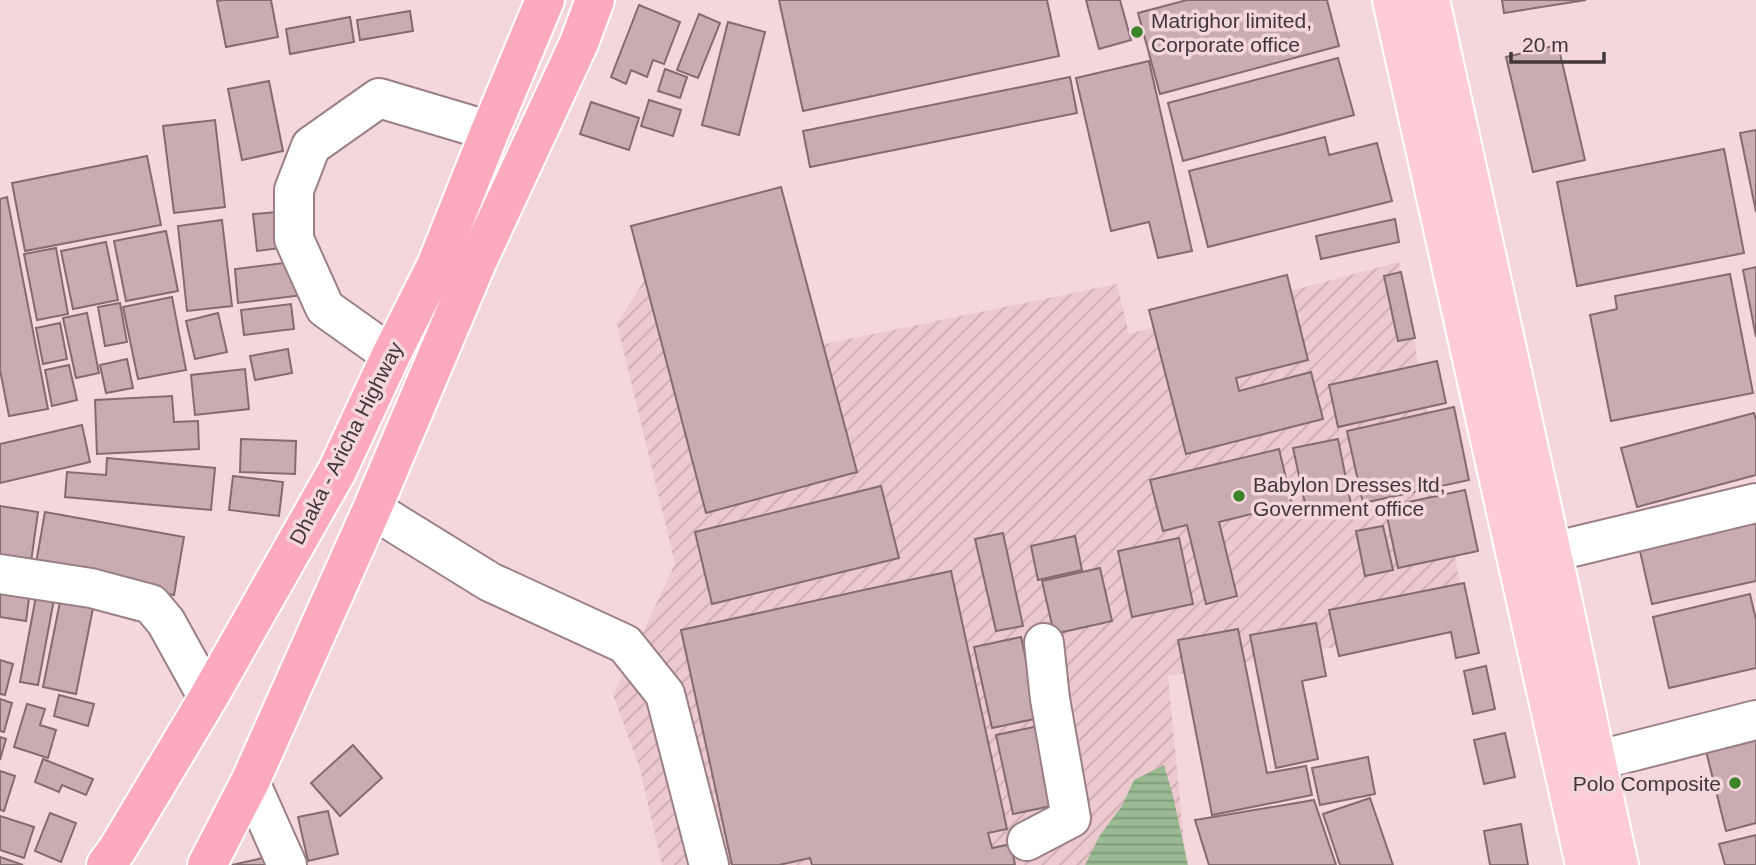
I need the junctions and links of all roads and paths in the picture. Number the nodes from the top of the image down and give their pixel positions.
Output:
1 (595, 0) edge
2 (615, 0) edge
3 (1392, 0) edge
4 (1430, 0) edge
5 (541, 6) edge
6 (579, 43) junction
7 (490, 131) junction
8 (391, 355) junction
9 (1756, 503) edge
10 (372, 509) junction
11 (1552, 552) junction
12 (0, 574) edge
13 (1044, 643) dead end
14 (208, 698) junction
15 (1756, 720) edge
16 (1595, 761) junction
17 (250, 782) junction
18 (1027, 841) dead end
19 (106, 865) edge
20 (207, 865) edge
21 (287, 865) edge
22 (709, 865) edge
23 (1585, 865) edge
24 (1619, 865) edge

1 - 6 highway, Dhaka - Aricha Highway
2 - 6 highway
3 - 23 main road
4 - 11 main road
5 - 7 highway, Dhaka - Aricha Highway
6 - 10 highway, Dhaka - Aricha Highway
7 - 8 highway, Dhaka - Aricha Highway
7 - 8 street
8 - 14 highway, Dhaka - Aricha Highway
9 - 11 street
10 - 17 highway, Dhaka - Aricha Highway
10 - 22 street
11 - 16 main road
12 - 14 street
13 - 18 street
14 - 19 highway, Dhaka - Aricha Highway
15 - 16 street
16 - 24 main road
17 - 20 highway, Dhaka - Aricha Highway
17 - 21 street

